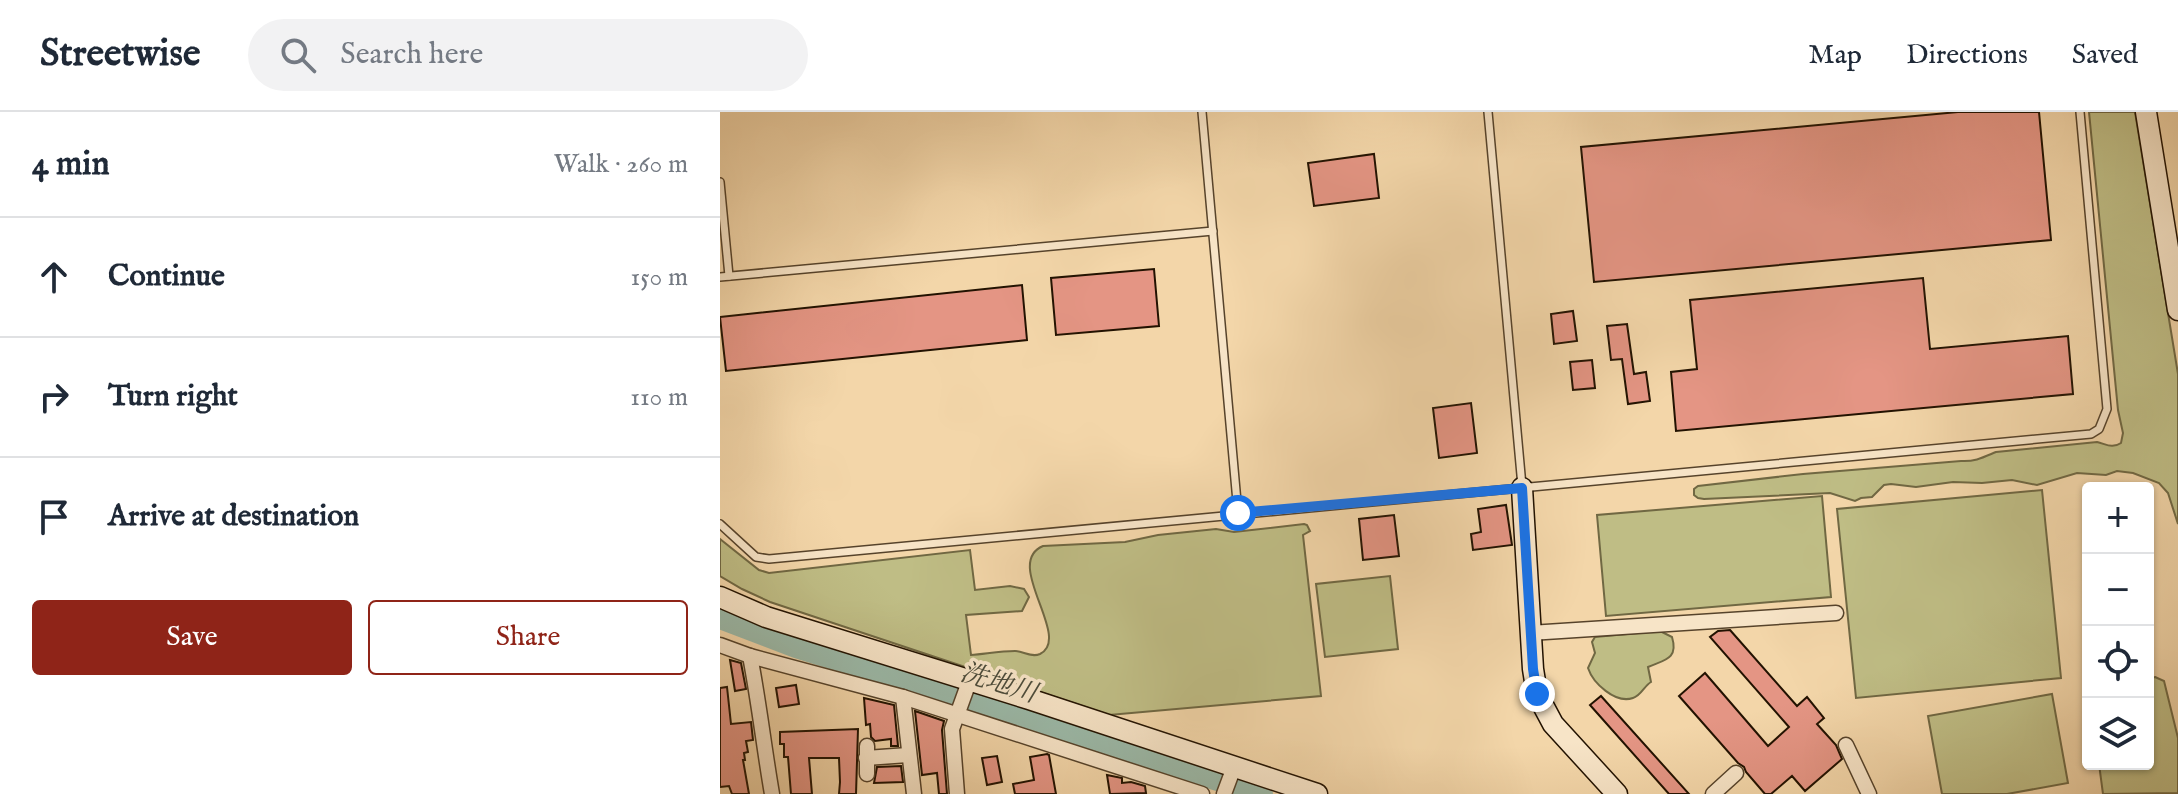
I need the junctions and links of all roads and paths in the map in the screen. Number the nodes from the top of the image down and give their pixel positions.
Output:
1 (1202, 112) edge
2 (1488, 112) edge
3 (2080, 112) edge
4 (2146, 112) edge
5 (720, 182) edge
6 (1213, 231) junction
7 (724, 277) edge
8 (2178, 310) edge
9 (1522, 488) junction
10 (1238, 513) junction
11 (720, 524) edge
12 (720, 597) edge
13 (1836, 613) dead end
14 (1530, 633) junction
15 (720, 645) edge
16 (750, 656) junction
17 (968, 685) junction
18 (903, 697) junction
19 (958, 712) junction
20 (1846, 745) dead end
21 (908, 755) junction
22 (1233, 771) junction
23 (1736, 773) dead end
24 (867, 774) dead end
25 (772, 794) edge
26 (914, 794) edge
27 (957, 794) edge
28 (1202, 794) edge
29 (1224, 794) edge
30 (1317, 794) edge
31 (1617, 794) edge
32 (1713, 794) edge
33 (1869, 794) edge

1 - 6 lane
2 - 9 lane
3 - 9 lane
4 - 8 street
5 - 7 lane
6 - 7 lane
6 - 10 lane
9 - 10 lane
9 - 14 street
10 - 11 lane
12 - 17 street
13 - 14 street
14 - 31 street
15 - 16 street
16 - 18 street
16 - 25 street
17 - 19 street
17 - 22 street
18 - 19 street
18 - 21 street
19 - 27 street
19 - 28 street
20 - 33 street
21 - 24 street
21 - 26 street
22 - 29 street
22 - 30 street
23 - 32 street

